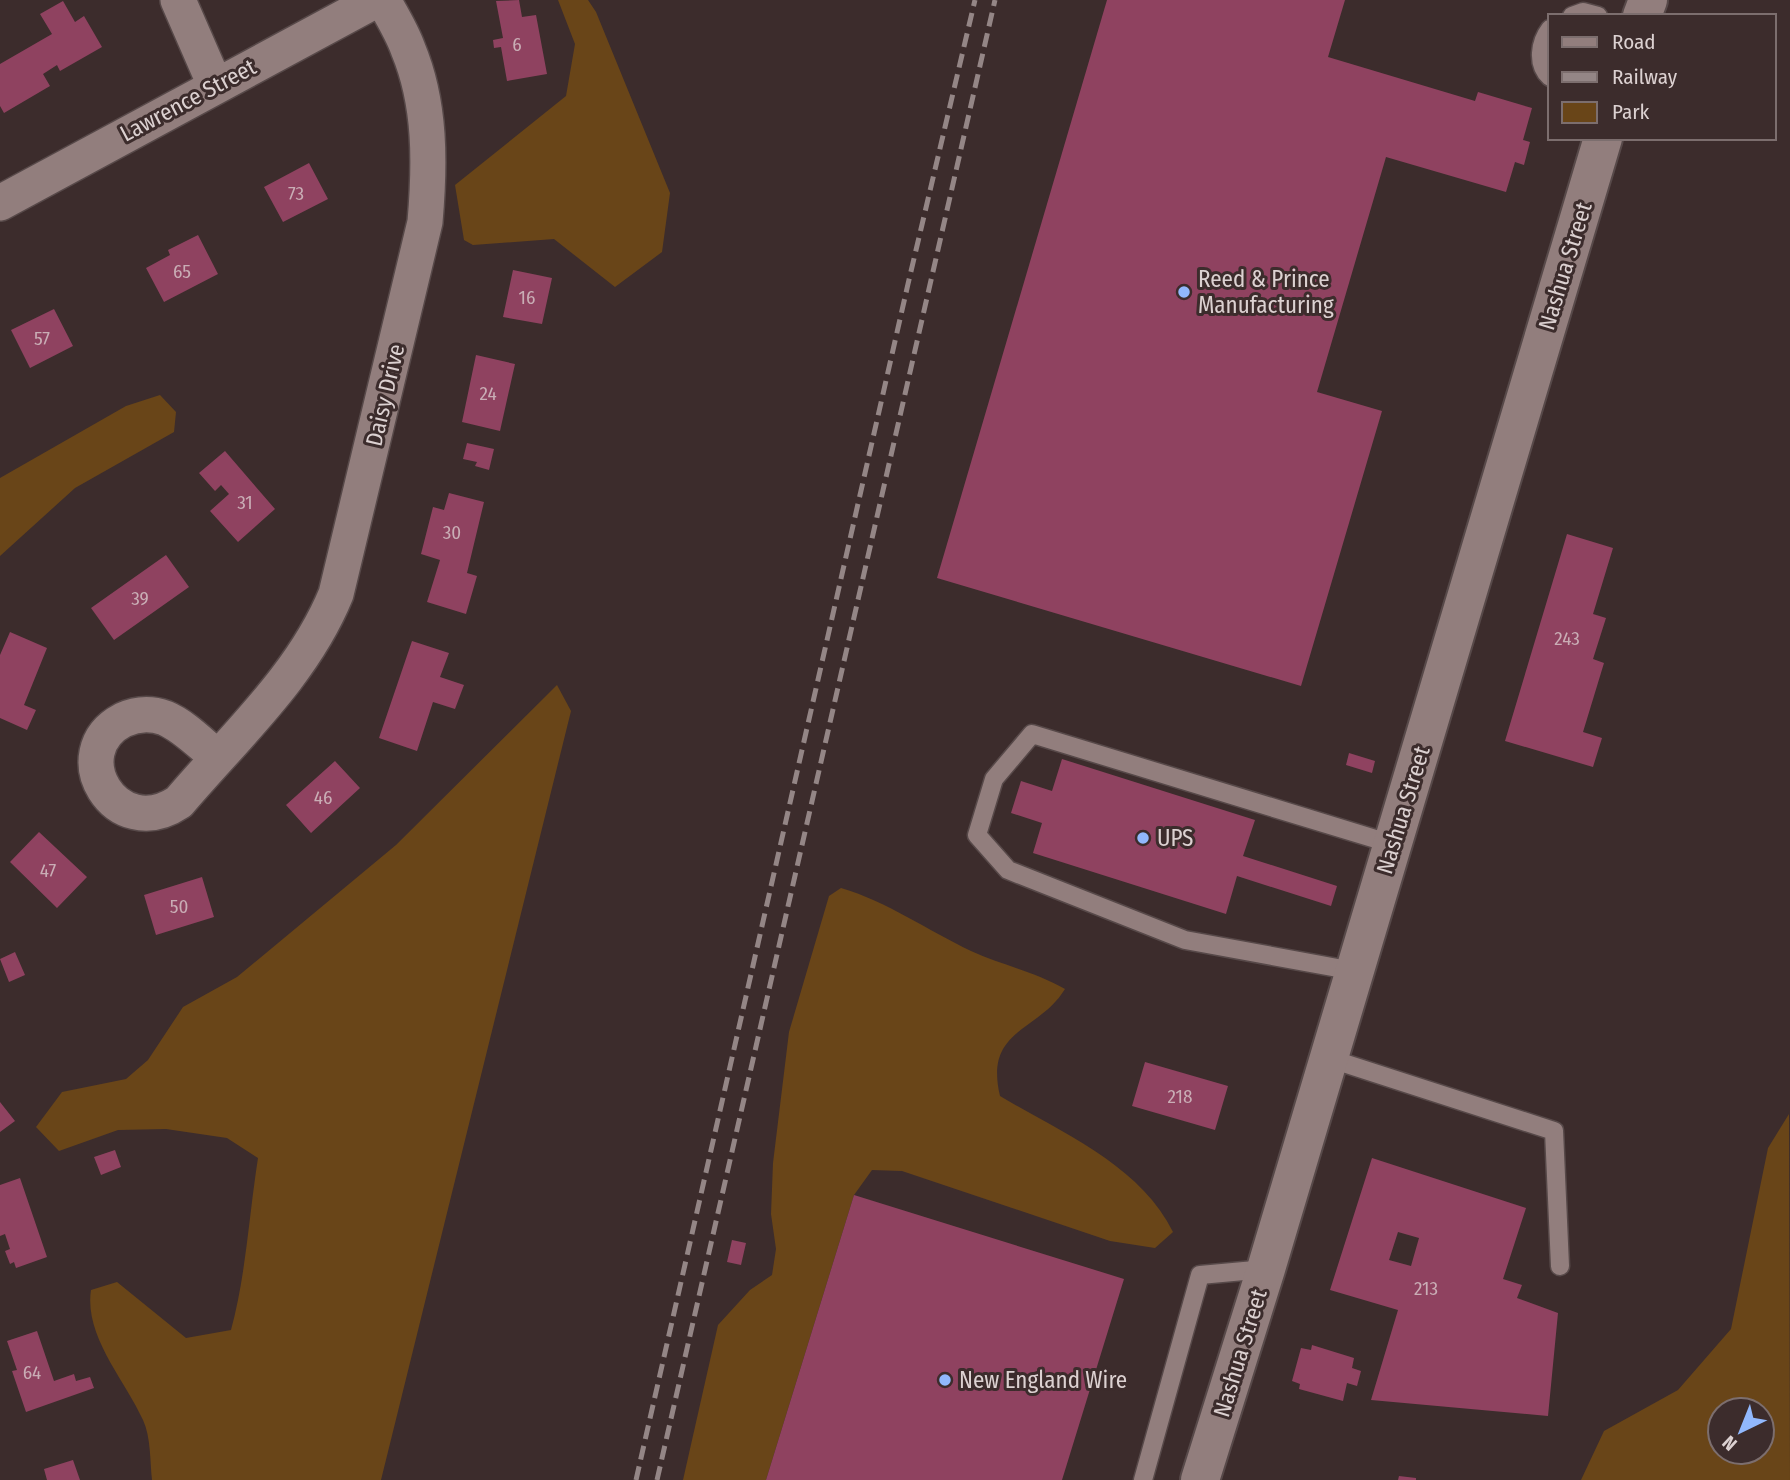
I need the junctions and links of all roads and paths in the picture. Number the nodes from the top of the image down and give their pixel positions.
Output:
1 (178, 0) edge
2 (376, 0) edge
3 (383, 0) edge
4 (1548, 32) edge
5 (1548, 75) edge
6 (215, 85) junction
7 (1602, 140) edge
8 (0, 203) edge
9 (217, 757) dead end
10 (1392, 844) junction
11 (1354, 971) junction
12 (1328, 1058) junction
13 (1560, 1266) dead end
14 (1266, 1269) junction
15 (1143, 1480) edge
16 (1199, 1480) edge

1 - 6 street
2 - 6 street, Lawrence Street
3 - 9 street, Daisy Drive
4 - 5 lane
6 - 8 street, Lawrence Street
7 - 10 main road, Nashua Street
10 - 11 main road, Nashua Street
10 - 11 lane
11 - 12 main road, Nashua Street
12 - 13 lane
12 - 14 main road, Nashua Street
14 - 15 lane
14 - 16 main road, Nashua Street

